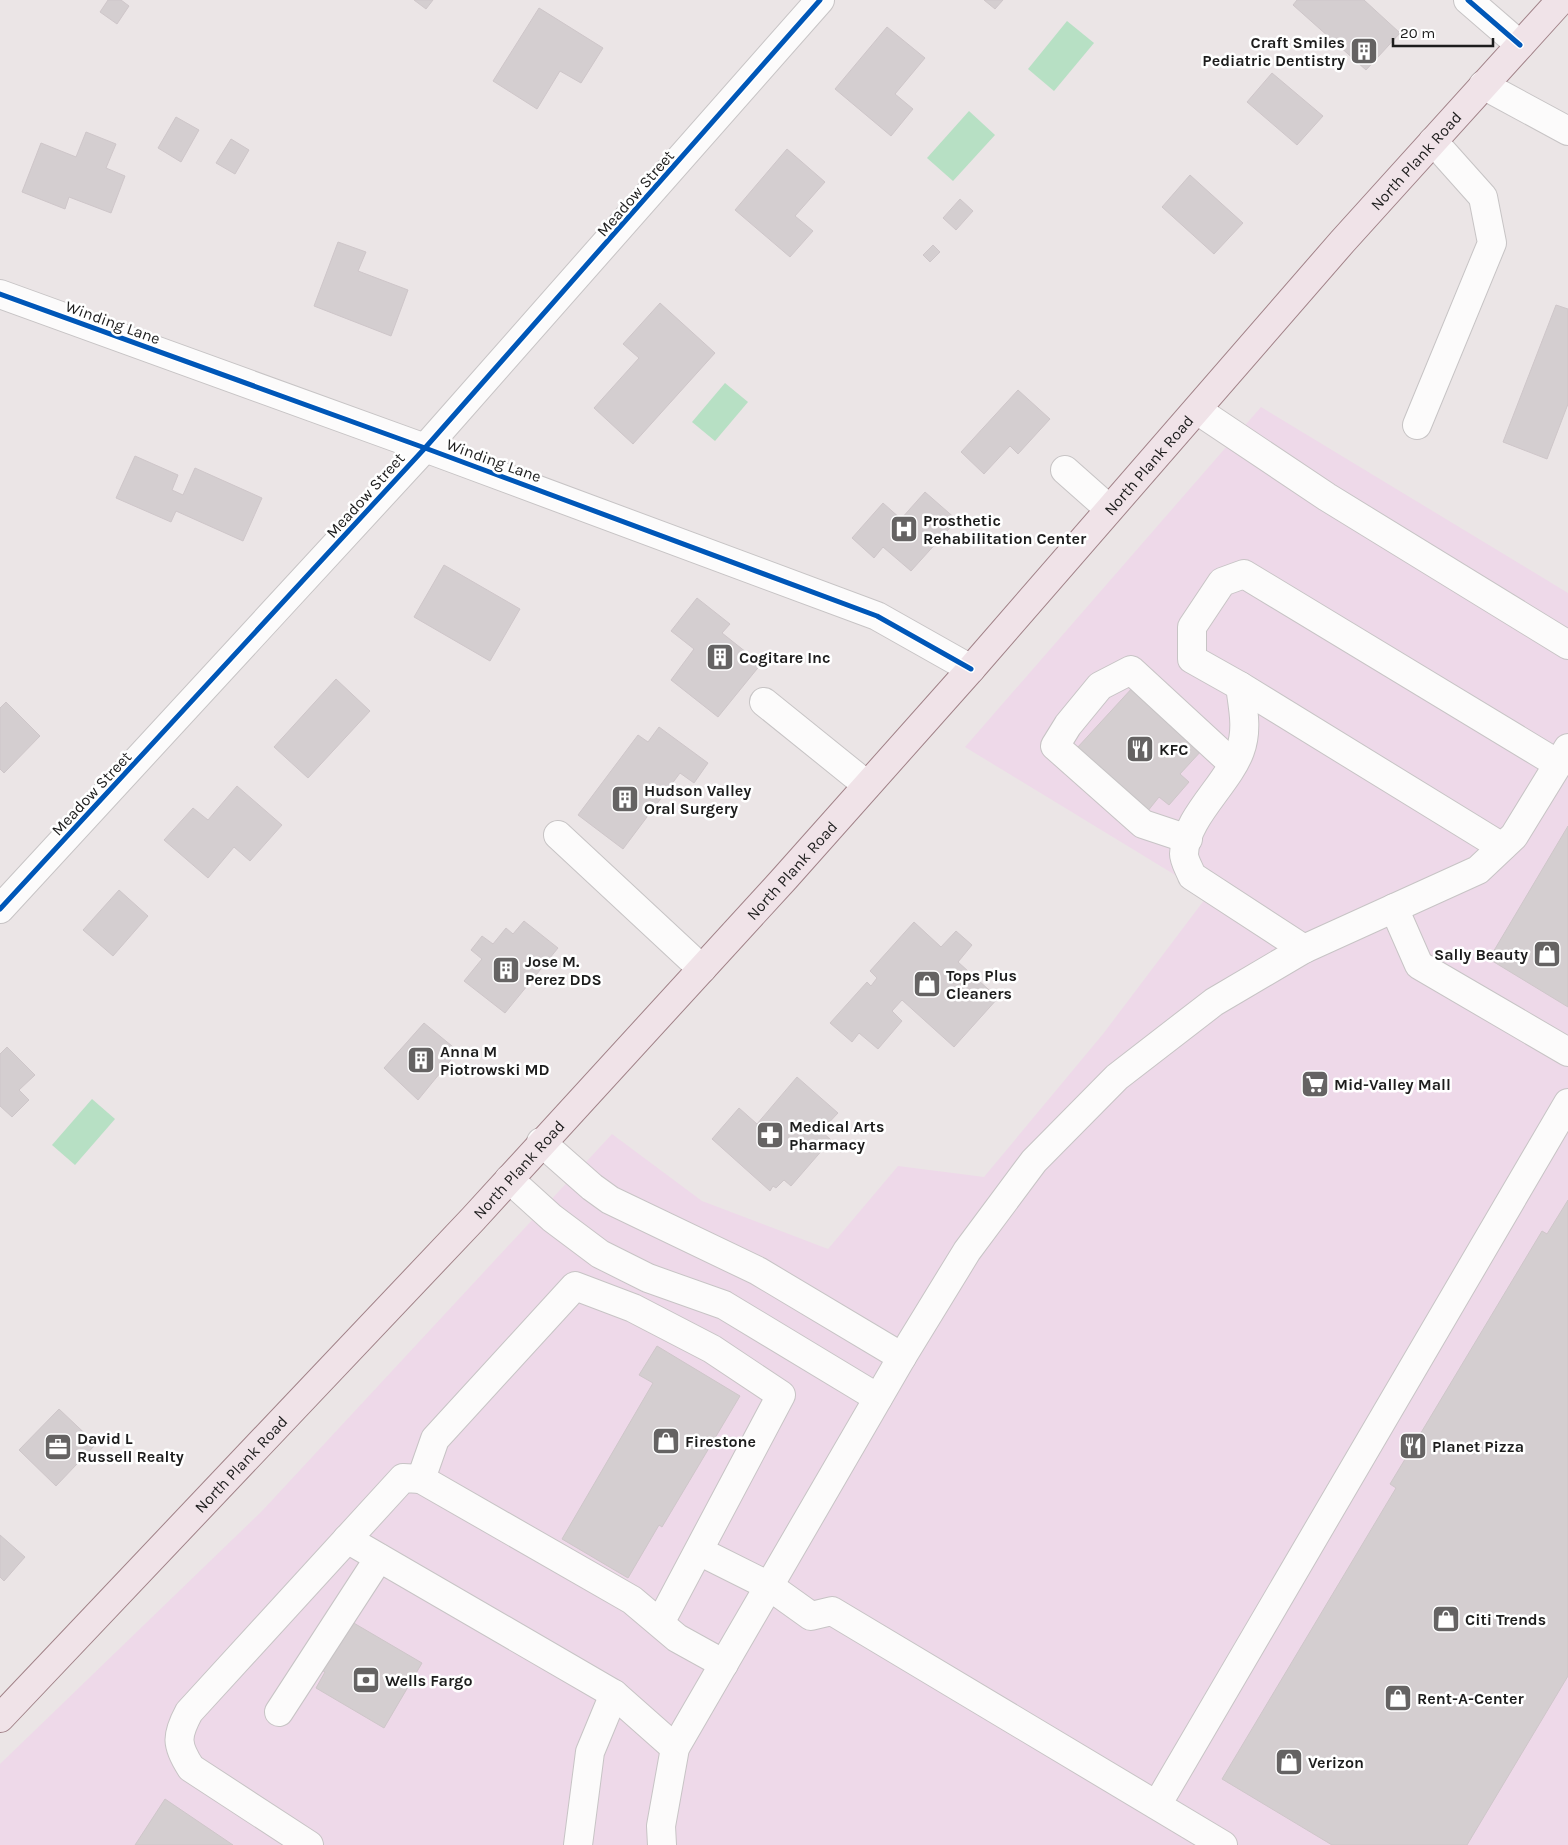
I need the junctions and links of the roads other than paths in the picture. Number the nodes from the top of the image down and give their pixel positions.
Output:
1 (820, 0) edge
2 (1468, 0) edge
3 (1561, 0) edge
4 (1520, 45) junction
5 (1483, 85) junction
6 (1568, 131) edge
7 (1433, 142) junction
8 (0, 294) edge
9 (1197, 410) junction
10 (1417, 425) dead end
11 (425, 448) junction
12 (1065, 470) dead end
13 (1109, 509) junction
14 (1568, 645) edge
15 (970, 669) junction
16 (1240, 686) junction
17 (764, 702) dead end
18 (1563, 756) edge
19 (1233, 764) junction
20 (867, 785) junction
21 (558, 835) dead end
22 (1188, 839) junction
23 (1502, 847) junction
24 (1394, 908) junction
25 (0, 909) edge
26 (1304, 949) junction
27 (702, 968) junction
28 (1568, 1052) edge
29 (1568, 1103) edge
30 (541, 1142) junction
31 (509, 1179) junction
32 (902, 1357) junction
33 (878, 1398) junction
34 (421, 1479) junction
35 (347, 1539) junction
36 (699, 1551) junction
37 (378, 1558) junction
38 (769, 1586) junction
39 (660, 1623) junction
40 (724, 1664) junction
41 (614, 1694) junction
42 (279, 1712) dead end
43 (0, 1718) edge
44 (675, 1748) junction
45 (1157, 1805) junction
46 (309, 1845) edge
47 (578, 1845) edge
48 (662, 1845) edge
49 (1223, 1845) edge

1 - 11 street, Meadow Street
2 - 4 street
3 - 4 main road, North Plank Road
4 - 5 main road, North Plank Road
5 - 6 street
5 - 7 main road, North Plank Road
7 - 9 main road, North Plank Road
7 - 10 street
8 - 11 street, Winding Lane
9 - 13 main road, North Plank Road
9 - 14 street
11 - 15 street, Winding Lane
11 - 25 street, Meadow Street
12 - 13 street
13 - 15 main road, North Plank Road
15 - 20 main road, North Plank Road
16 - 18 street
16 - 19 street
16 - 23 street
17 - 20 street
18 - 23 street
19 - 22 street
19 - 22 street
20 - 27 main road, North Plank Road
21 - 27 street
22 - 26 street
23 - 24 street
24 - 26 street
24 - 28 street
26 - 32 street
27 - 30 main road, North Plank Road
29 - 45 street
30 - 31 main road, North Plank Road
30 - 32 street
31 - 33 street
31 - 43 main road, North Plank Road
32 - 33 street
33 - 38 street
34 - 35 street
34 - 36 street
34 - 39 street
35 - 37 street
35 - 46 street
36 - 38 street
36 - 39 street
37 - 41 street
37 - 42 street
38 - 40 street
38 - 45 street
39 - 40 street
40 - 44 street
41 - 44 street
41 - 47 street
44 - 48 street
45 - 49 street

